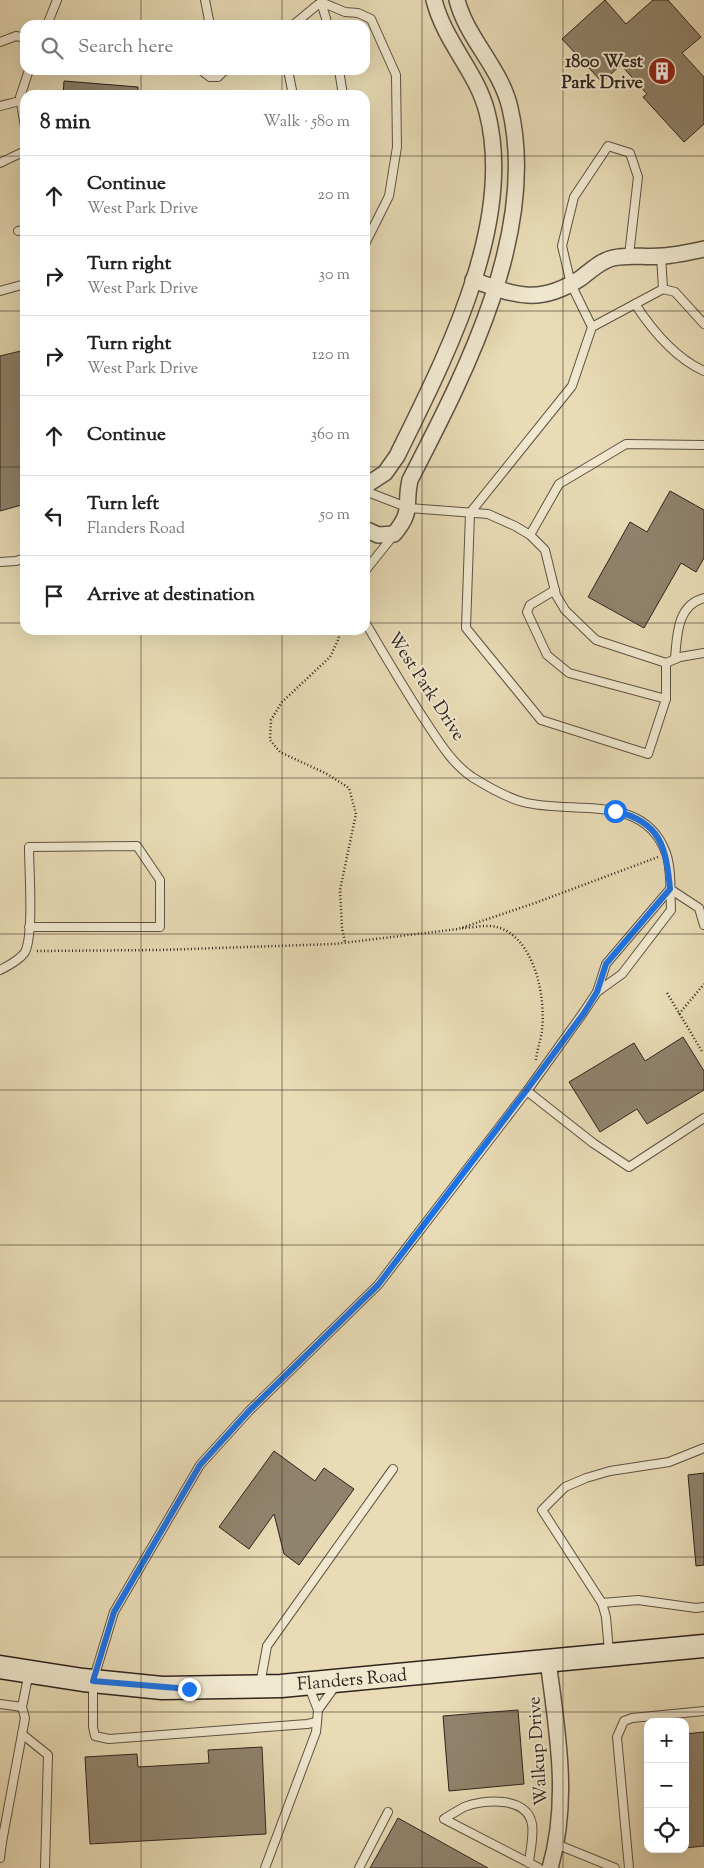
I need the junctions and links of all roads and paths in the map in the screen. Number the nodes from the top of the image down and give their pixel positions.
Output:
1 (57, 0) edge
2 (205, 0) edge
3 (434, 0) edge
4 (457, 0) edge
5 (321, 1) edge
6 (49, 20) edge
7 (208, 20) edge
8 (299, 20) edge
9 (327, 20) edge
10 (20, 37) edge
11 (0, 42) edge
12 (28, 75) edge
13 (207, 75) edge
14 (220, 75) edge
15 (289, 75) edge
16 (340, 75) edge
17 (23, 90) edge
18 (292, 90) edge
19 (342, 90) edge
20 (20, 101) edge
21 (0, 106) edge
22 (20, 153) edge
23 (0, 163) edge
24 (370, 234) edge
25 (704, 250) edge
26 (629, 255) junction
27 (661, 256) junction
28 (473, 280) junction
29 (571, 284) junction
30 (20, 285) edge
31 (495, 288) junction
32 (663, 289) junction
33 (0, 291) edge
34 (635, 304) junction
35 (704, 324) edge
36 (592, 327) junction
37 (704, 371) edge
38 (704, 445) edge
39 (370, 483) edge
40 (370, 493) edge
41 (409, 508) junction
42 (470, 514) junction
43 (370, 531) edge
44 (394, 534) junction
45 (530, 535) junction
46 (20, 560) edge
47 (0, 562) edge
48 (370, 565) edge
49 (555, 590) junction
50 (704, 598) edge
51 (370, 630) edge
52 (338, 635) edge
53 (704, 653) edge
54 (675, 659) junction
55 (666, 663) junction
56 (666, 699) junction
57 (666, 854) junction
58 (670, 889) junction
59 (704, 925) edge
60 (29, 927) junction
61 (458, 929) junction
62 (345, 942) junction
63 (25, 951) junction
64 (0, 970) edge
65 (704, 984) edge
66 (597, 992) junction
67 (667, 993) dead end
68 (679, 1014) junction
69 (703, 1053) dead end
70 (535, 1080) junction
71 (526, 1091) junction
72 (704, 1118) edge
73 (704, 1448) edge
74 (394, 1469) dead end
75 (602, 1603) junction
76 (704, 1607) edge
77 (704, 1646) edge
78 (609, 1655) junction
79 (548, 1661) junction
80 (0, 1667) edge
81 (29, 1672) junction
82 (339, 1680) junction
83 (93, 1681) junction
84 (307, 1683) junction
85 (259, 1687) junction
86 (0, 1704) edge
87 (22, 1708) junction
88 (318, 1710) junction
89 (704, 1711) edge
90 (317, 1722) junction
91 (22, 1734) junction
92 (388, 1812) dead end
93 (1, 1843) edge
94 (556, 1844) junction
95 (0, 1858) edge
96 (529, 1863) junction
97 (45, 1868) edge
98 (266, 1868) edge
99 (358, 1868) edge
100 (539, 1868) edge
101 (550, 1868) edge
102 (615, 1868) edge
103 (629, 1868) edge

1 - 6 lane
2 - 7 lane
3 - 28 street
4 - 31 street
5 - 8 lane
5 - 9 lane
5 - 24 lane
10 - 11 lane
12 - 17 lane
13 - 14 lane
15 - 18 lane
16 - 19 lane
20 - 21 lane
22 - 23 lane
25 - 27 street
26 - 27 street
26 - 29 street
26 - 29 lane
27 - 32 lane
28 - 31 street
28 - 39 street
29 - 31 street
29 - 36 lane
30 - 33 lane
31 - 41 street
32 - 34 lane
32 - 35 lane
34 - 36 lane
34 - 37 lane
36 - 42 lane
38 - 45 lane
40 - 41 lane
41 - 42 lane
41 - 44 street
42 - 45 lane
42 - 56 lane
43 - 44 street
44 - 48 lane
45 - 49 lane
46 - 47 lane
49 - 55 lane
49 - 56 lane
50 - 54 lane
51 - 57 lane, West Park Drive
52 - 62 path
53 - 54 lane
54 - 55 lane
55 - 56 lane
57 - 58 lane, West Park Drive
57 - 61 path
58 - 59 lane
58 - 66 lane, West Park Drive
58 - 66 lane, West Park Drive
60 - 60 lane
60 - 63 lane
61 - 62 path
61 - 70 path
62 - 63 path
63 - 64 lane
65 - 68 path
66 - 70 lane, West Park Drive
67 - 68 path
68 - 69 path
70 - 71 lane, West Park Drive
71 - 72 lane
71 - 83 lane, West Park Drive
73 - 75 lane
74 - 85 lane
75 - 76 lane
75 - 78 lane
77 - 78 main road, Flanders Road
78 - 79 main road, Flanders Road
79 - 82 main road, Flanders Road
79 - 94 street, Walkup Drive
80 - 81 main road, Flanders Road
81 - 83 main road, Flanders Road
81 - 87 lane
82 - 84 main road, Flanders Road
82 - 88 lane
83 - 85 main road, Flanders Road
83 - 90 lane, West Park Drive
84 - 85 main road, Flanders Road
84 - 88 lane
86 - 87 lane
87 - 91 lane
88 - 90 lane
89 - 103 lane
90 - 98 lane
91 - 93 lane
91 - 97 lane
92 - 99 lane
93 - 95 lane
94 - 101 street, Walkup Drive
94 - 102 lane
96 - 96 lane
96 - 100 lane

